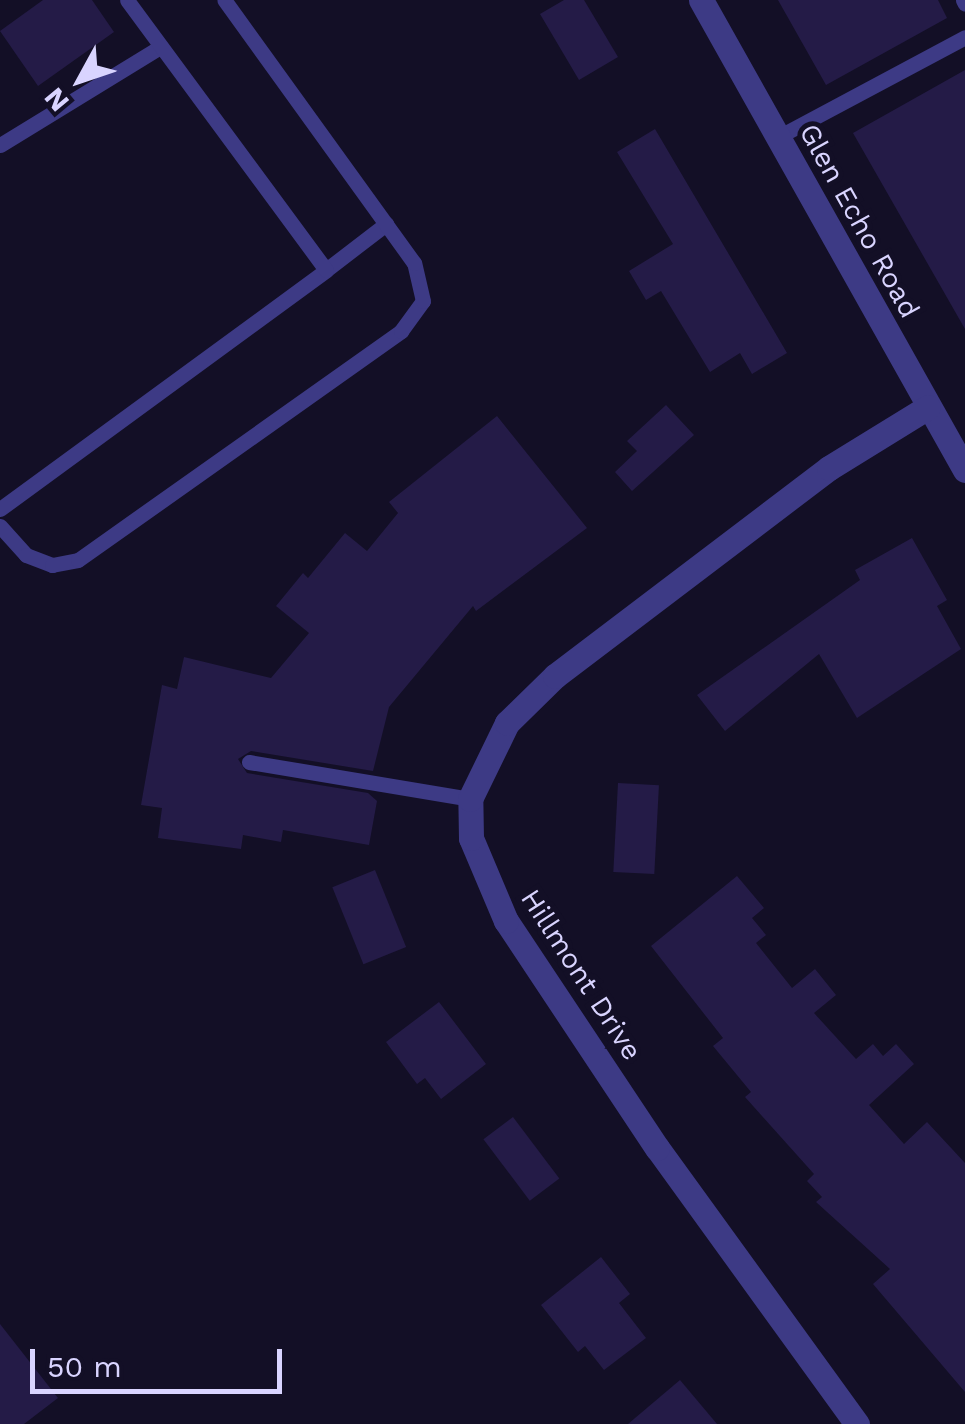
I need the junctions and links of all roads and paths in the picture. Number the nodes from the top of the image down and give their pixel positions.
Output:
1 (127, 0) edge
2 (224, 0) edge
3 (701, 0) edge
4 (965, 37) edge
5 (160, 47) junction
6 (778, 138) junction
7 (0, 146) edge
8 (386, 224) junction
9 (326, 270) junction
10 (928, 407) junction
11 (965, 470) edge
12 (0, 509) edge
13 (0, 526) edge
14 (249, 762) dead end
15 (470, 799) junction
16 (857, 1424) edge

1 - 5 lane
2 - 8 lane
3 - 6 street, Glen Echo Road
4 - 6 lane
5 - 7 lane
5 - 9 lane
6 - 10 street, Glen Echo Road
8 - 9 lane
8 - 13 lane
9 - 12 lane
10 - 11 street, Glen Echo Road
10 - 15 street
14 - 15 lane
15 - 16 street, Hillmont Drive

